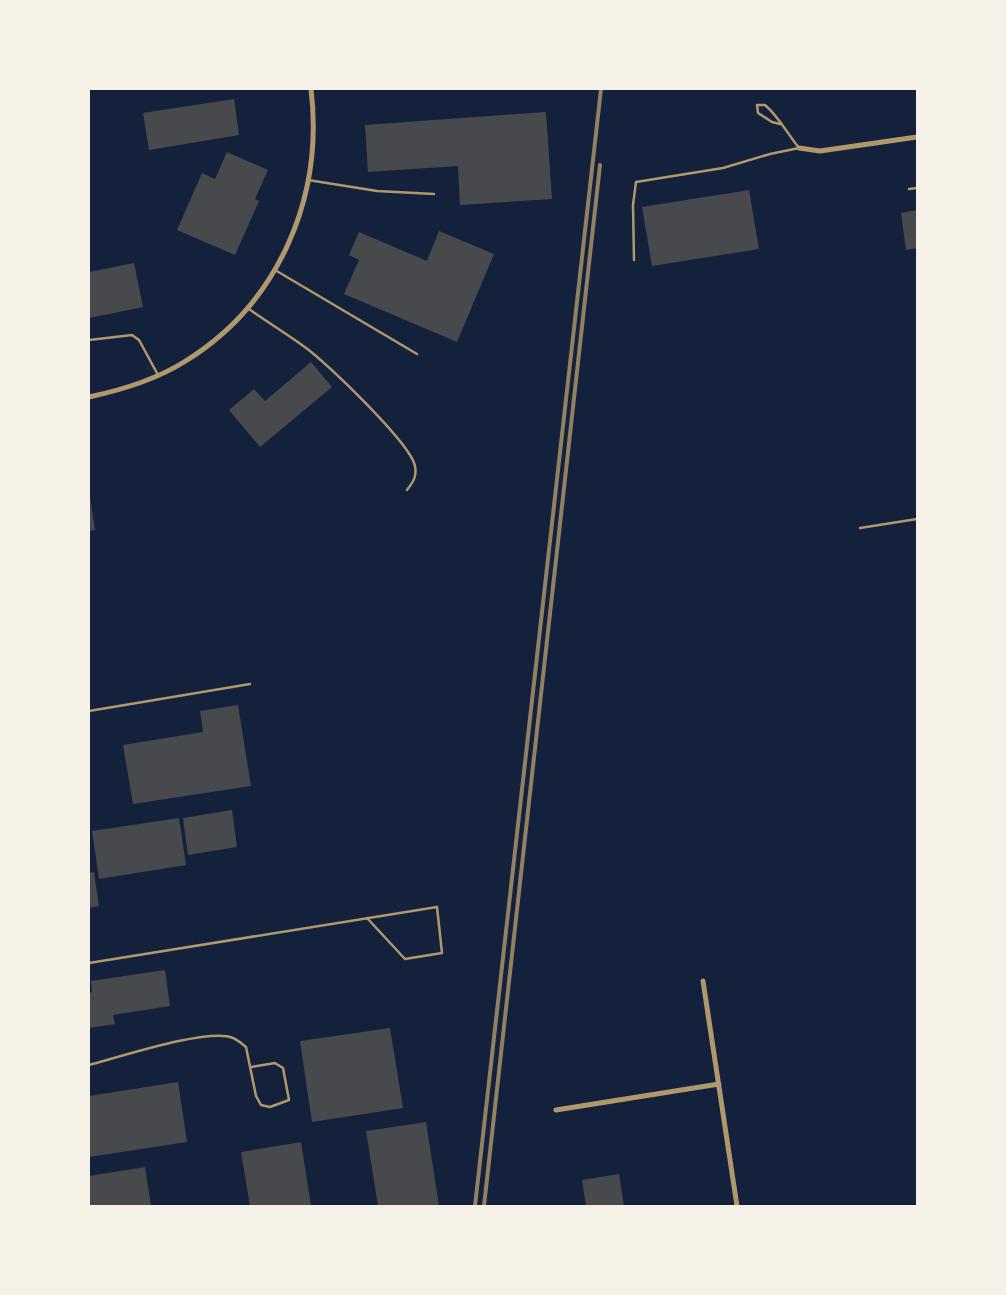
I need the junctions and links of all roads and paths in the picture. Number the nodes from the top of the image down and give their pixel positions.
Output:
1 (311, 89) edge
2 (780, 124) junction
3 (917, 138) edge
4 (799, 148) junction
5 (308, 180) junction
6 (917, 188) edge
7 (909, 189) dead end
8 (434, 194) dead end
9 (634, 260) dead end
10 (275, 270) junction
11 (247, 308) junction
12 (89, 340) edge
13 (417, 354) dead end
14 (158, 375) junction
15 (89, 397) edge
16 (407, 490) dead end
17 (917, 519) edge
18 (860, 528) dead end
19 (250, 684) dead end
20 (89, 711) edge
21 (367, 918) junction
22 (89, 963) edge
23 (703, 981) dead end
24 (89, 1065) edge
25 (252, 1067) junction
26 (719, 1084) junction
27 (556, 1110) dead end
28 (737, 1206) edge

1 - 5 street
2 - 2 lane
2 - 4 lane
3 - 4 street
4 - 9 lane
5 - 8 lane
5 - 10 street
6 - 7 lane
10 - 11 street
10 - 13 lane
11 - 14 street
11 - 16 lane
12 - 14 lane
14 - 15 street
17 - 18 lane
19 - 20 lane
21 - 21 lane
21 - 22 lane
23 - 26 street
24 - 25 lane
25 - 25 lane
26 - 27 street
26 - 28 street

